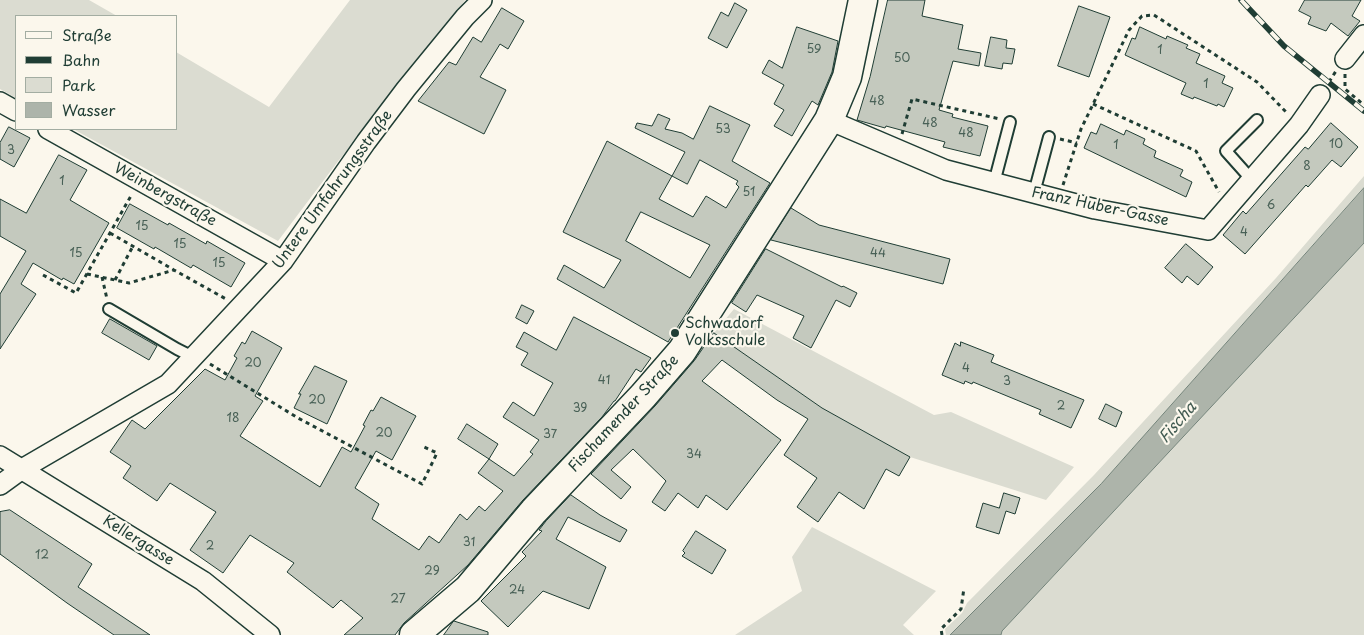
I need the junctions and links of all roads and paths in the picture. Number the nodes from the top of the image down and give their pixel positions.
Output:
1 (482, 0) edge
2 (863, 0) edge
3 (1364, 35) edge
4 (1345, 59) junction
5 (1320, 95) joint
6 (0, 102) edge
7 (1093, 104) junction
8 (1364, 105) edge
9 (15, 110) edge
10 (829, 120) junction
11 (1257, 120) dead end
12 (1010, 122) joint
13 (1299, 125) junction
14 (50, 130) edge
15 (1049, 137) dead end
16 (897, 149) junction
17 (1251, 179) junction
18 (140, 180) junction
19 (994, 183) junction
20 (1034, 194) junction
21 (1058, 200) junction
22 (1227, 207) junction
23 (110, 233) junction
24 (133, 246) junction
25 (283, 261) junction
26 (174, 270) junction
27 (87, 274) junction
28 (43, 275) dead end
29 (102, 277) junction
30 (115, 280) junction
31 (240, 306) junction
32 (109, 309) joint
33 (193, 357) junction
34 (422, 446) dead end
35 (0, 456) edge
36 (22, 468) junction
37 (0, 485) edge
38 (964, 588) dead end
39 (270, 635) edge
40 (414, 635) edge
41 (942, 635) edge

1 - 25 street, Untere Umfahrungsstraße
2 - 10 main road, Fischamender Straße
3 - 4 street
4 - 5 path
4 - 8 path
5 - 13 street, Franz Huber-Gasse
6 - 9 street
7 - 13 path
7 - 21 path
7 - 22 path
10 - 16 street, Franz Huber-Gasse
10 - 40 main road, Fischamender Straße
11 - 17 lane
12 - 16 path
12 - 19 lane
13 - 17 street, Franz Huber-Gasse
14 - 18 street, Weinbergstraße
15 - 20 lane
16 - 19 street, Franz Huber-Gasse
17 - 22 street, Franz Huber-Gasse
18 - 23 path
18 - 25 street, Weinbergstraße
19 - 20 street, Franz Huber-Gasse
20 - 21 street, Franz Huber-Gasse
21 - 22 street, Franz Huber-Gasse
23 - 24 path
23 - 27 path
24 - 26 path
24 - 30 path
25 - 31 street, Untere Umfahrungsstraße
26 - 30 path
26 - 31 path
27 - 28 path
27 - 29 path
29 - 30 path
29 - 32 path
31 - 33 street, Untere Umfahrungsstraße
32 - 33 lane
33 - 34 path
33 - 36 street, Untere Umfahrungsstraße
35 - 36 street, Kellergasse
36 - 37 street, Untere Umfahrungsstraße
36 - 39 street, Kellergasse
38 - 41 path

